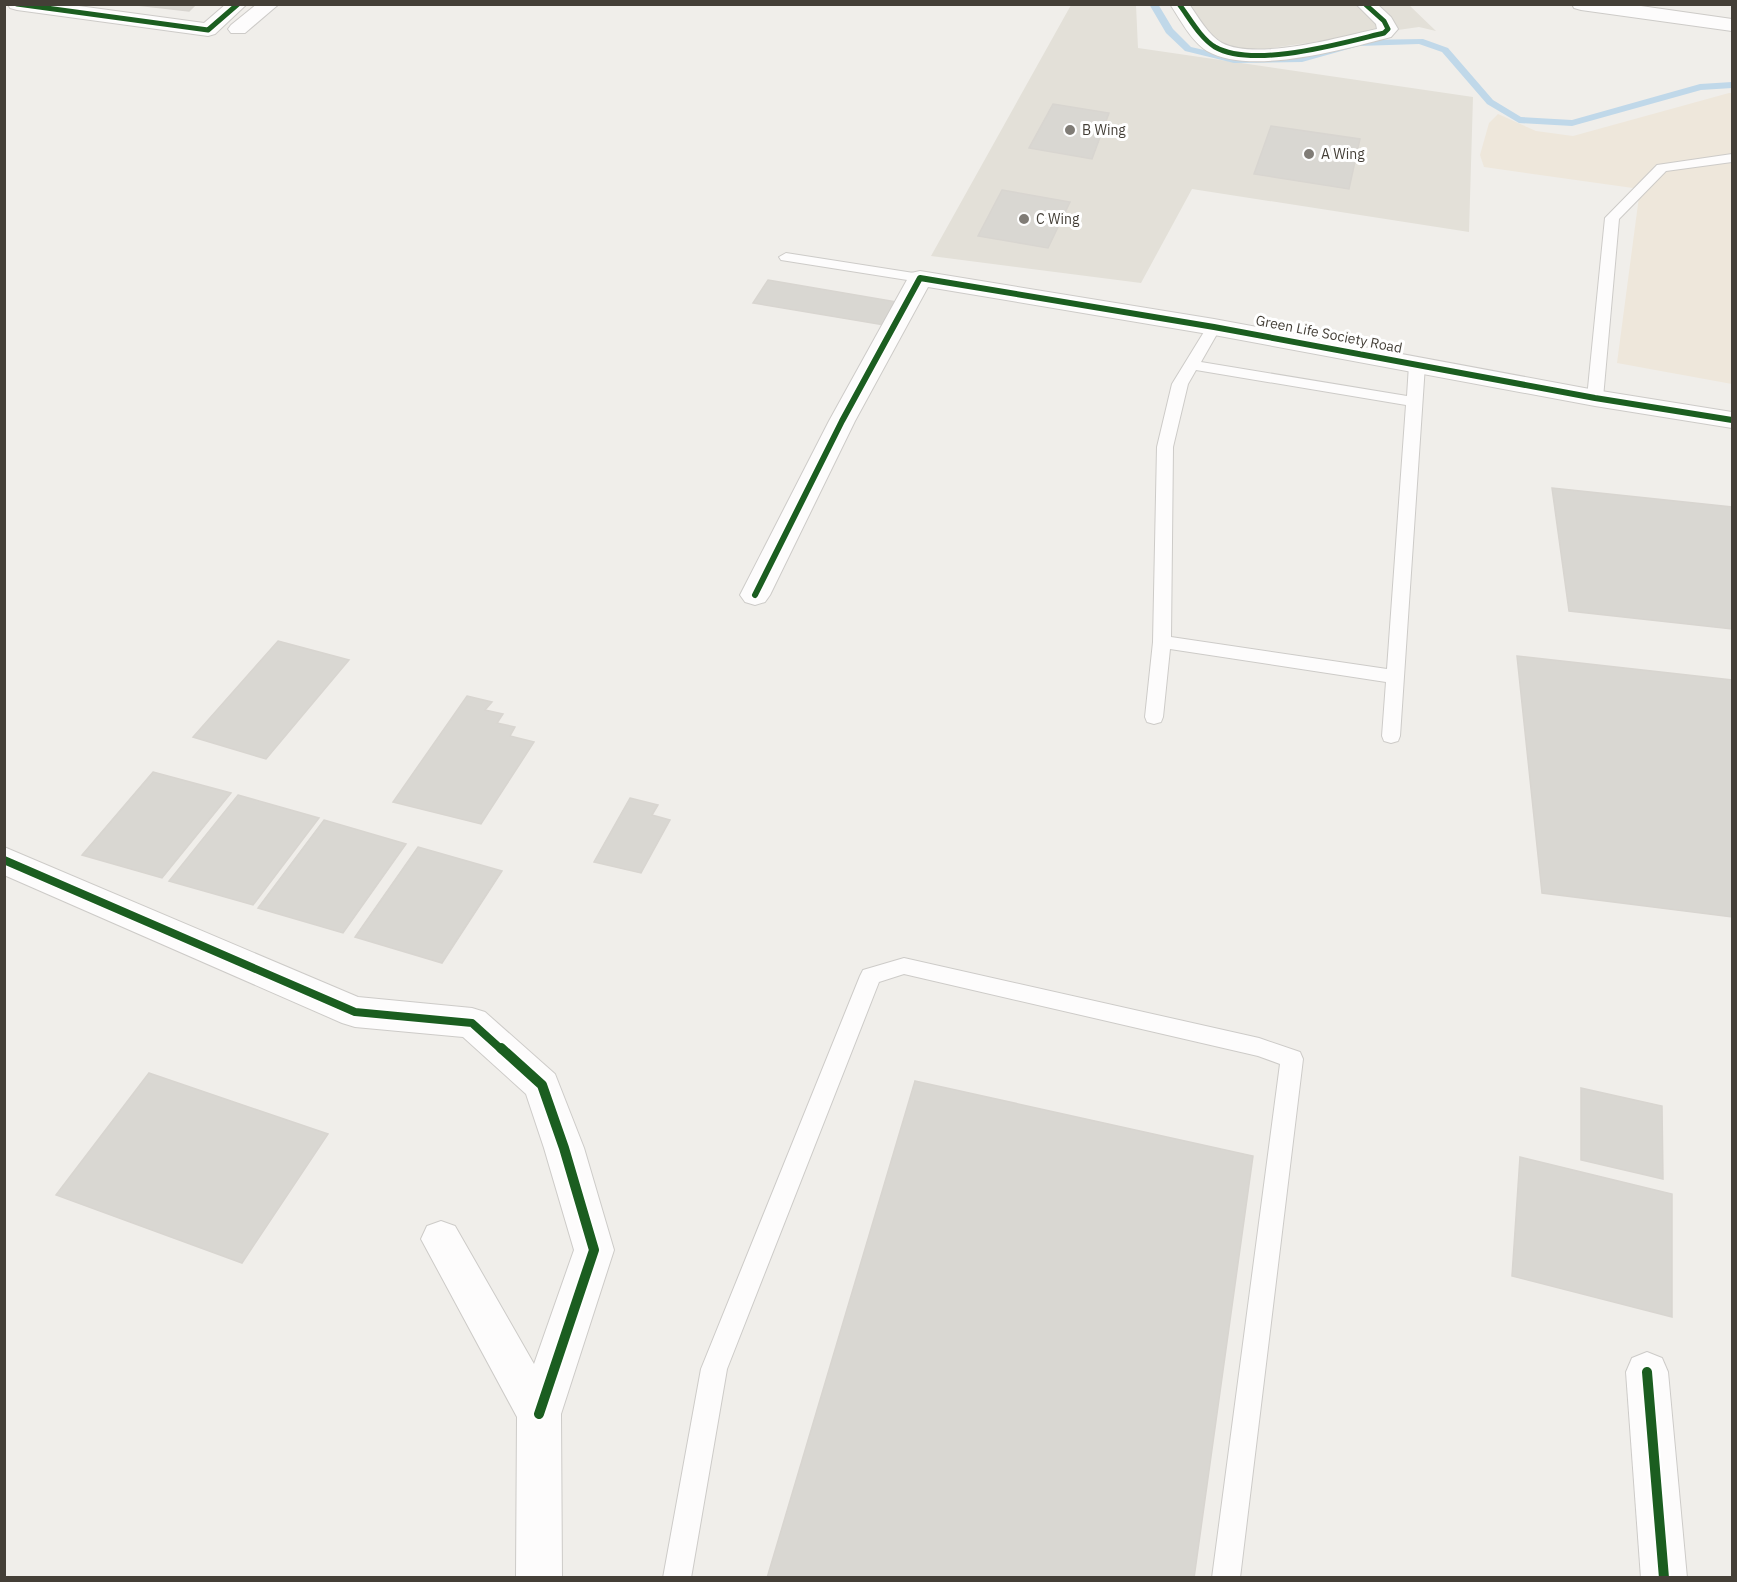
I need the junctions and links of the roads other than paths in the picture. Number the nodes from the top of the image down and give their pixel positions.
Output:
1 (17, 4) edge
2 (238, 4) edge
3 (270, 4) edge
4 (1179, 4) edge
5 (1365, 4) edge
6 (1581, 4) edge
7 (1732, 25) edge
8 (238, 29) dead end
9 (1732, 158) edge
10 (786, 257) dead end
11 (920, 278) junction
12 (1214, 327) junction
13 (1417, 364) junction
14 (1192, 365) junction
15 (1595, 398) junction
16 (1414, 402) junction
17 (1732, 420) edge
18 (755, 595) dead end
19 (1162, 642) junction
20 (1395, 677) junction
21 (1154, 717) dead end
22 (1391, 736) dead end
23 (4, 860) edge
24 (441, 1239) dead end
25 (1647, 1372) dead end
26 (539, 1414) junction
27 (539, 1578) edge
28 (676, 1578) edge
29 (1226, 1578) edge
30 (1664, 1578) edge

1 - 2 street
3 - 8 street
4 - 5 street
6 - 7 street
9 - 15 lane
10 - 11 lane
11 - 12 street, Green Life Society Road
11 - 18 street
12 - 13 street, Green Life Society Road
12 - 14 lane
13 - 15 street, Green Life Society Road
13 - 16 lane
14 - 16 lane
14 - 19 lane
15 - 17 street, Green Life Society Road
16 - 20 lane
19 - 20 lane
19 - 21 lane
20 - 22 lane
23 - 26 street
24 - 26 street
25 - 30 street
26 - 27 street
28 - 29 lane

